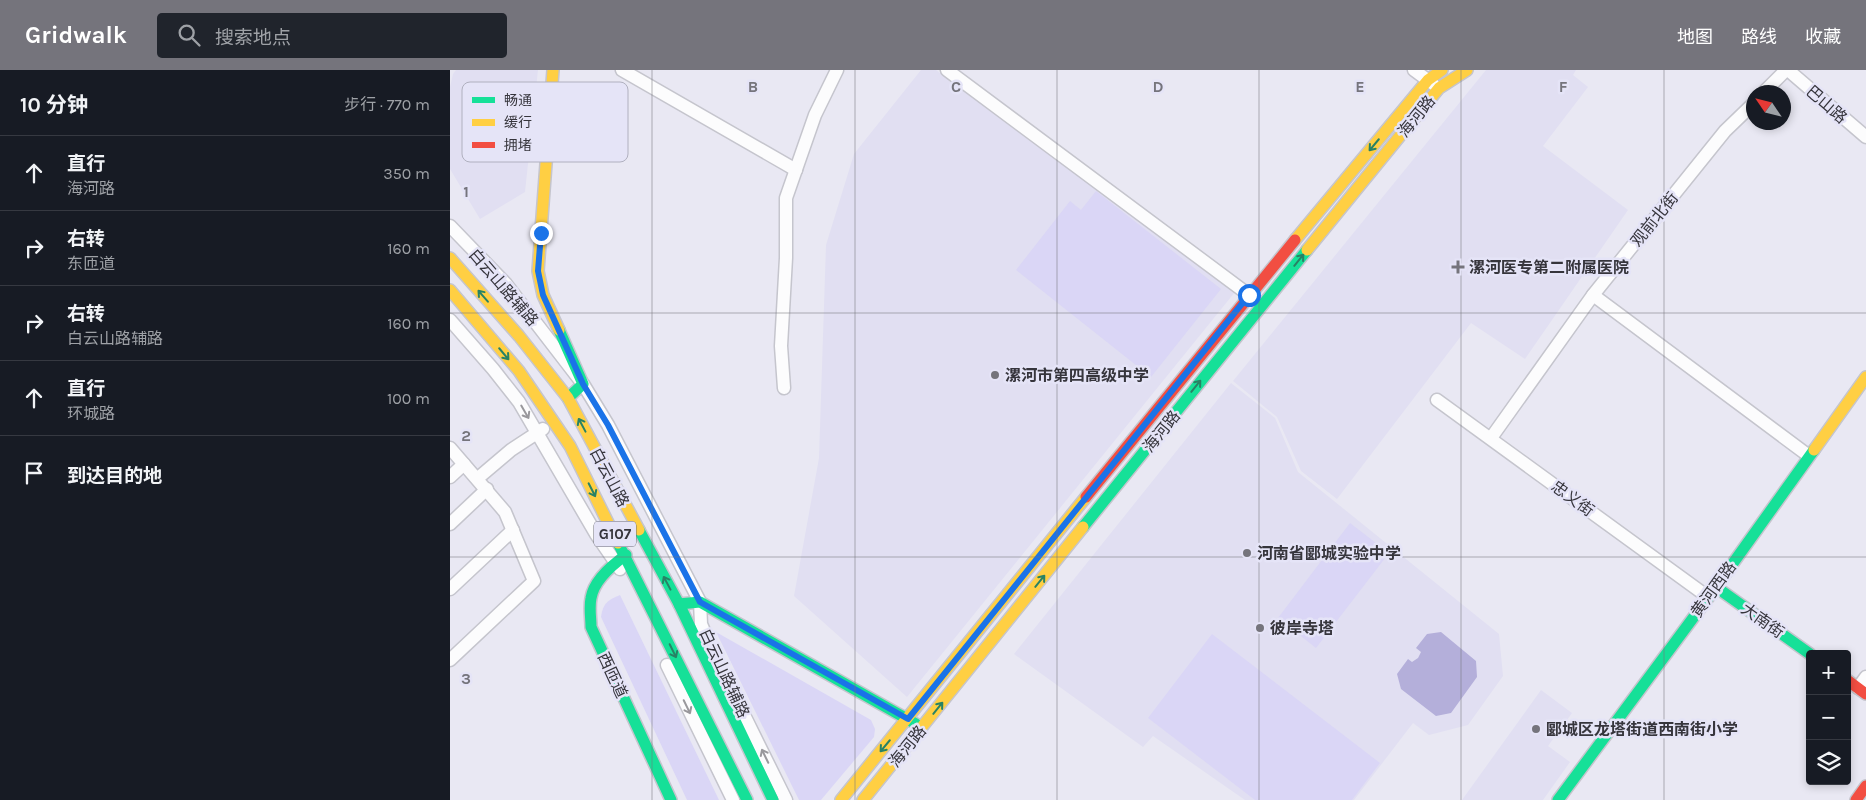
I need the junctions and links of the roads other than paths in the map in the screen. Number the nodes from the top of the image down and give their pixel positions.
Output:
1 (622, 70) edge
2 (837, 70) edge
3 (947, 70) edge
4 (1414, 70) edge
5 (1442, 70) edge
6 (1466, 70) edge
7 (1787, 70) edge
8 (1428, 80) junction
9 (1771, 85) edge
10 (1439, 88) junction
11 (1746, 110) edge
12 (1866, 137) edge
13 (546, 162) edge
14 (796, 170) junction
15 (450, 226) edge
16 (451, 258) edge
17 (450, 290) edge
18 (1249, 295) junction
19 (1592, 295) junction
20 (450, 320) edge
21 (1866, 377) edge
22 (583, 384) junction
23 (784, 388) dead end
24 (568, 398) junction
25 (1438, 400) dead end
26 (554, 422) junction
27 (537, 433) junction
28 (1491, 438) junction
29 (450, 448) edge
30 (1809, 456) junction
31 (464, 464) junction
32 (450, 477) edge
33 (478, 478) junction
34 (487, 489) junction
35 (450, 524) edge
36 (513, 530) junction
37 (621, 558) junction
38 (450, 589) edge
39 (1712, 592) junction
40 (700, 602) junction
41 (679, 604) junction
42 (1806, 651) edge
43 (450, 660) edge
44 (1866, 677) edge
45 (1851, 683) edge
46 (1862, 691) edge
47 (908, 719) junction
48 (922, 728) junction
49 (1866, 786) edge
50 (671, 800) edge
51 (733, 800) edge
52 (747, 800) edge
53 (773, 800) edge
54 (786, 800) edge
55 (841, 800) edge
56 (863, 800) edge
57 (1558, 800) edge
58 (1856, 800) edge

1 - 14 street
2 - 14 street
3 - 18 street
4 - 8 street
5 - 8 main road, 海河路
6 - 10 main road, 海河路
7 - 9 street
7 - 12 street, 巴山路
8 - 10 street
8 -> 18 main road, 海河路
48 -> 10 main road, 海河路
11 - 19 street, 观前北街
13 - 22 main road
14 - 23 street
15 - 22 street, 白云山路辅路
24 -> 16 main road, 白云山路 / G107
17 -> 26 main road, 白云山路 / G107
18 - 47 main road, 海河路
19 - 28 street, 观前北街
19 - 30 street
20 -> 27 street
21 - 30 main road, 黄河西路
22 - 24 main road
22 - 40 street, 白云山路辅路
41 -> 24 main road, 白云山路 / G107
25 - 28 street, 忠义街
26 - 27 street
26 -> 37 main road, 白云山路 / G107
27 - 33 street
27 - 37 street
28 - 39 street, 忠义街
29 - 31 street
30 - 39 main road, 黄河西路
31 - 32 street
31 - 33 street
33 - 34 street
34 - 35 street
34 - 36 street
36 - 38 street
36 - 43 street
37 - 50 main road, 西匝道
37 -> 51 street
37 -> 52 main road, 白云山路 / G107
39 - 42 main road, 大南街
39 - 57 main road, 黄河西路
40 - 41 main road
40 - 47 main road
54 -> 40 street, 白云山路辅路
41 - 53 main road, 白云山路 / G107
44 - 46 street
45 - 46 main road
47 - 48 main road
47 -> 55 main road, 海河路
48 - 56 main road, 海河路
49 - 58 main road

